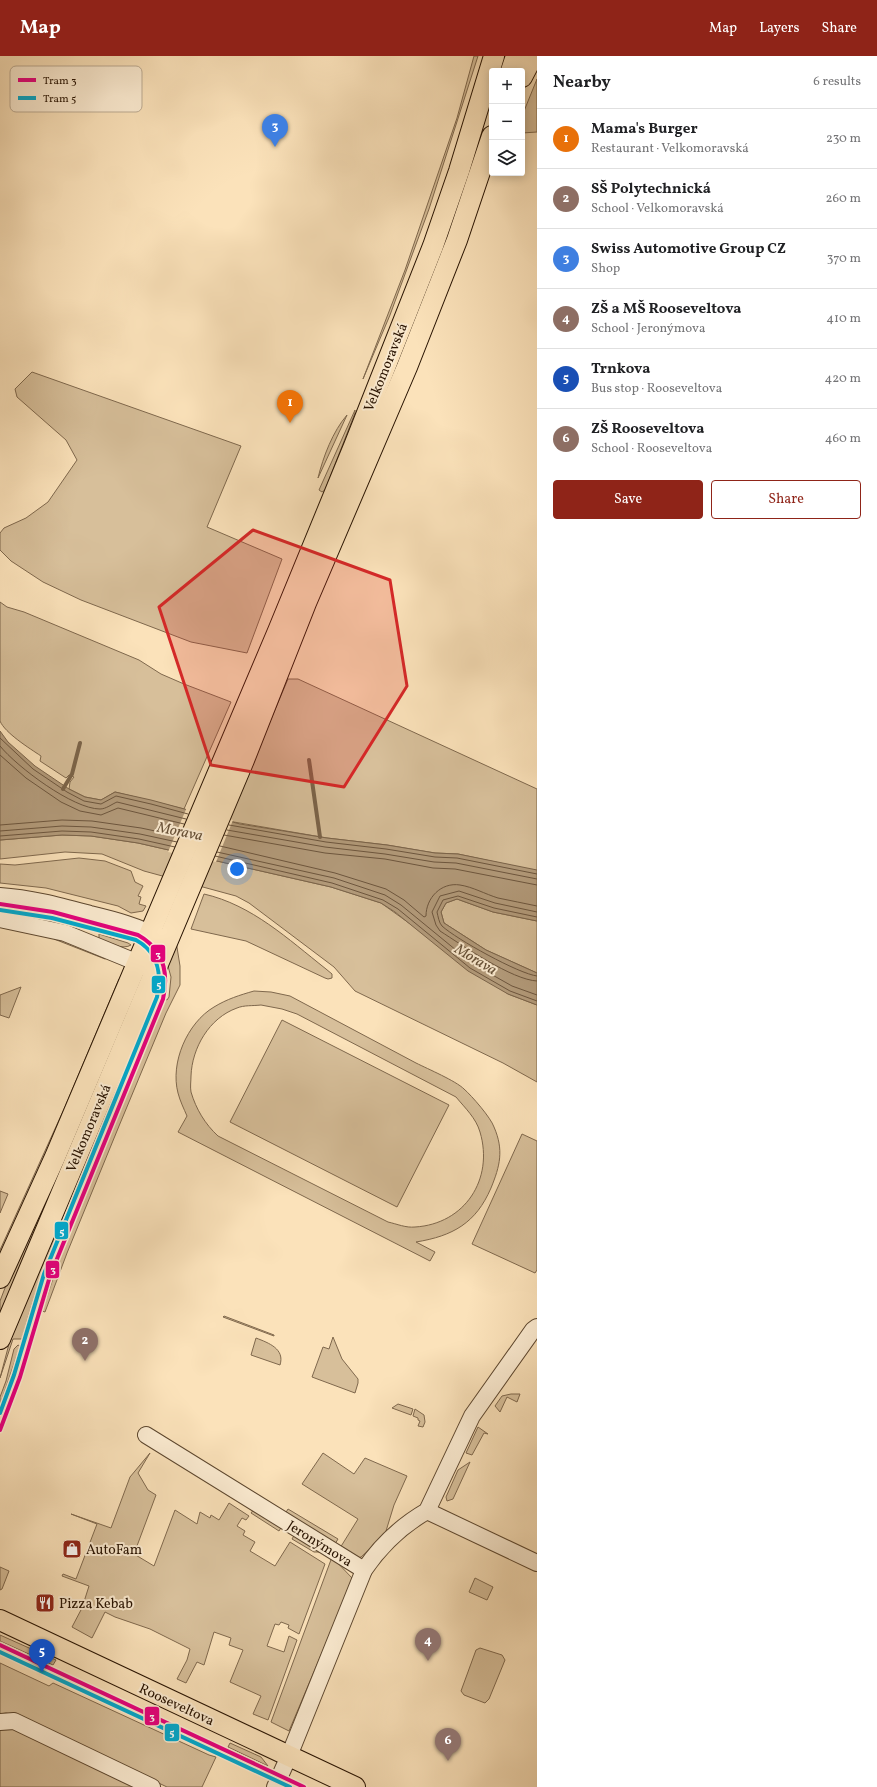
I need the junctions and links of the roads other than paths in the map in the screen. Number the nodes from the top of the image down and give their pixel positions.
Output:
1 (516, 56) edge
2 (533, 56) edge
3 (493, 58) edge
4 (513, 68) edge
5 (525, 71) edge
6 (491, 140) edge
7 (268, 676) junction
8 (0, 896) edge
9 (0, 919) edge
10 (158, 937) junction
11 (146, 966) junction
12 (0, 1278) edge
13 (537, 1327) edge
14 (0, 1339) edge
15 (146, 1435) dead end
16 (427, 1511) junction
17 (537, 1563) edge
18 (364, 1570) junction
19 (0, 1620) edge
20 (0, 1722) edge
21 (289, 1756) junction
22 (152, 1787) edge
23 (275, 1787) edge
24 (355, 1787) edge

1 - 4 main road
2 - 5 main road
3 - 7 main road, Velkomoravská
6 - 7 main road, Velkomoravská
7 - 10 main road, Velkomoravská
8 - 10 street
9 - 11 street
10 - 11 main road, Velkomoravská
11 - 12 main road, Velkomoravská
11 - 14 main road, Velkomoravská
13 - 16 street
15 - 18 street, Jeronýmova
16 - 17 street
16 - 18 street
18 - 21 street, Jeronýmova
19 - 21 main road, Rooseveltova
20 - 22 street
21 - 23 street, Jeronýmova
21 - 24 main road, Rooseveltova

